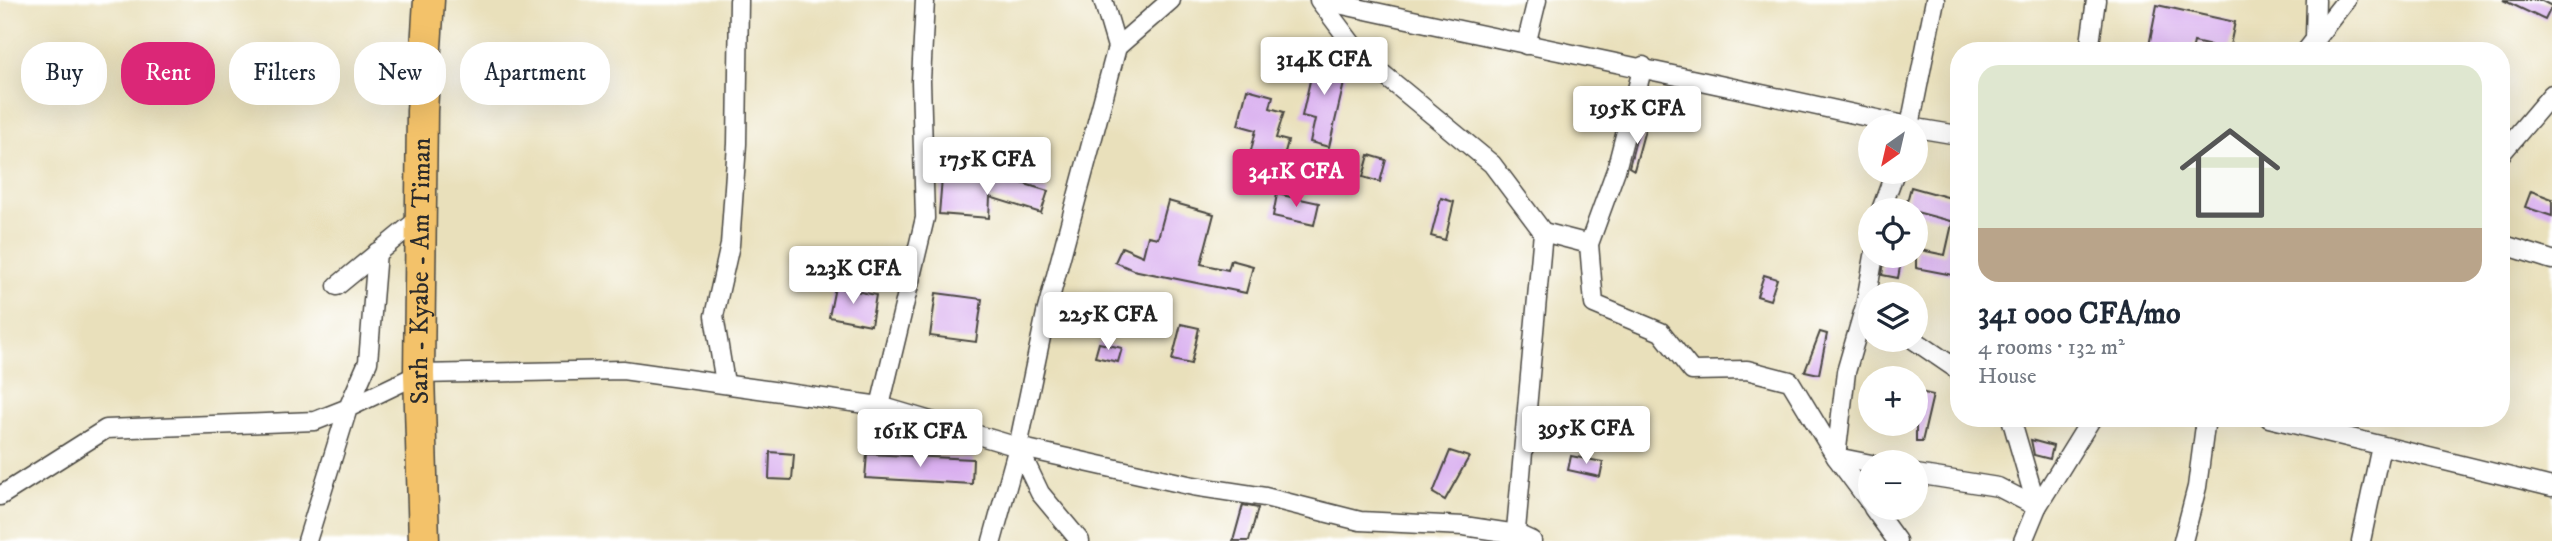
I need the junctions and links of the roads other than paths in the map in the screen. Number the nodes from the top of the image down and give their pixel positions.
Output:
1 (429, 0) edge
2 (739, 0) edge
3 (925, 0) edge
4 (1103, 0) edge
5 (1171, 0) edge
6 (1319, 0) edge
7 (1380, 0) edge
8 (1536, 0) edge
9 (1936, 0) edge
10 (2096, 0) edge
11 (2316, 0) edge
12 (2346, 0) edge
13 (1401, 18) junction
14 (2090, 42) edge
15 (2310, 42) edge
16 (2312, 42) edge
17 (1526, 45) junction
18 (1117, 47) junction
19 (1643, 66) junction
20 (2552, 94) edge
21 (1858, 114) edge
22 (1912, 114) edge
23 (1928, 130) edge
24 (1950, 134) edge
25 (2510, 143) edge
26 (422, 217) junction
27 (1543, 232) junction
28 (1589, 244) junction
29 (2510, 247) edge
30 (377, 252) junction
31 (2552, 260) edge
32 (337, 286) dead end
33 (1858, 337) edge
34 (1928, 349) edge
35 (1950, 364) edge
36 (419, 374) junction
37 (725, 383) junction
38 (880, 406) junction
39 (348, 408) junction
40 (2014, 427) edge
41 (2086, 427) edge
42 (2205, 427) edge
43 (2305, 427) edge
44 (2381, 446) junction
45 (1018, 447) junction
46 (1836, 457) junction
47 (1858, 461) edge
48 (1928, 476) edge
49 (1858, 487) edge
50 (2552, 487) edge
51 (0, 496) edge
52 (2037, 507) junction
53 (1882, 520) edge
54 (1521, 539) edge
55 (307, 541) edge
56 (424, 541) edge
57 (992, 541) edge
58 (1080, 541) edge
59 (1897, 541) edge
60 (2023, 541) edge
61 (2183, 541) edge
62 (2361, 541) edge

1 - 26 highway, Sarh - Kyabe - Am Timan
2 - 37 street
3 - 38 street
4 - 18 street
5 - 18 street
6 - 13 street
6 - 27 street
7 - 13 street
8 - 17 street
9 - 22 street
10 - 14 street
11 - 15 street
12 - 16 street
13 - 17 street
17 - 19 street
18 - 45 street
19 - 21 street
19 - 28 street
20 - 25 street
23 - 24 street
26 - 30 street
26 - 36 highway, Sarh - Kyabe - Am Timan
27 - 28 street
27 - 54 street
28 - 46 street
29 - 31 street
30 - 32 street
30 - 39 street
33 - 46 street
34 - 35 street
36 - 37 street
36 - 39 street
36 - 56 highway, Sarh - Kyabe - Am Timan
37 - 38 street
38 - 45 street
39 - 51 street
39 - 55 street
40 - 52 street
41 - 52 street
42 - 61 street
43 - 44 street
44 - 50 street
44 - 62 street
45 - 54 street
45 - 57 street
45 - 58 street
46 - 47 street
46 - 49 street
48 - 52 street
52 - 60 street
53 - 59 street

